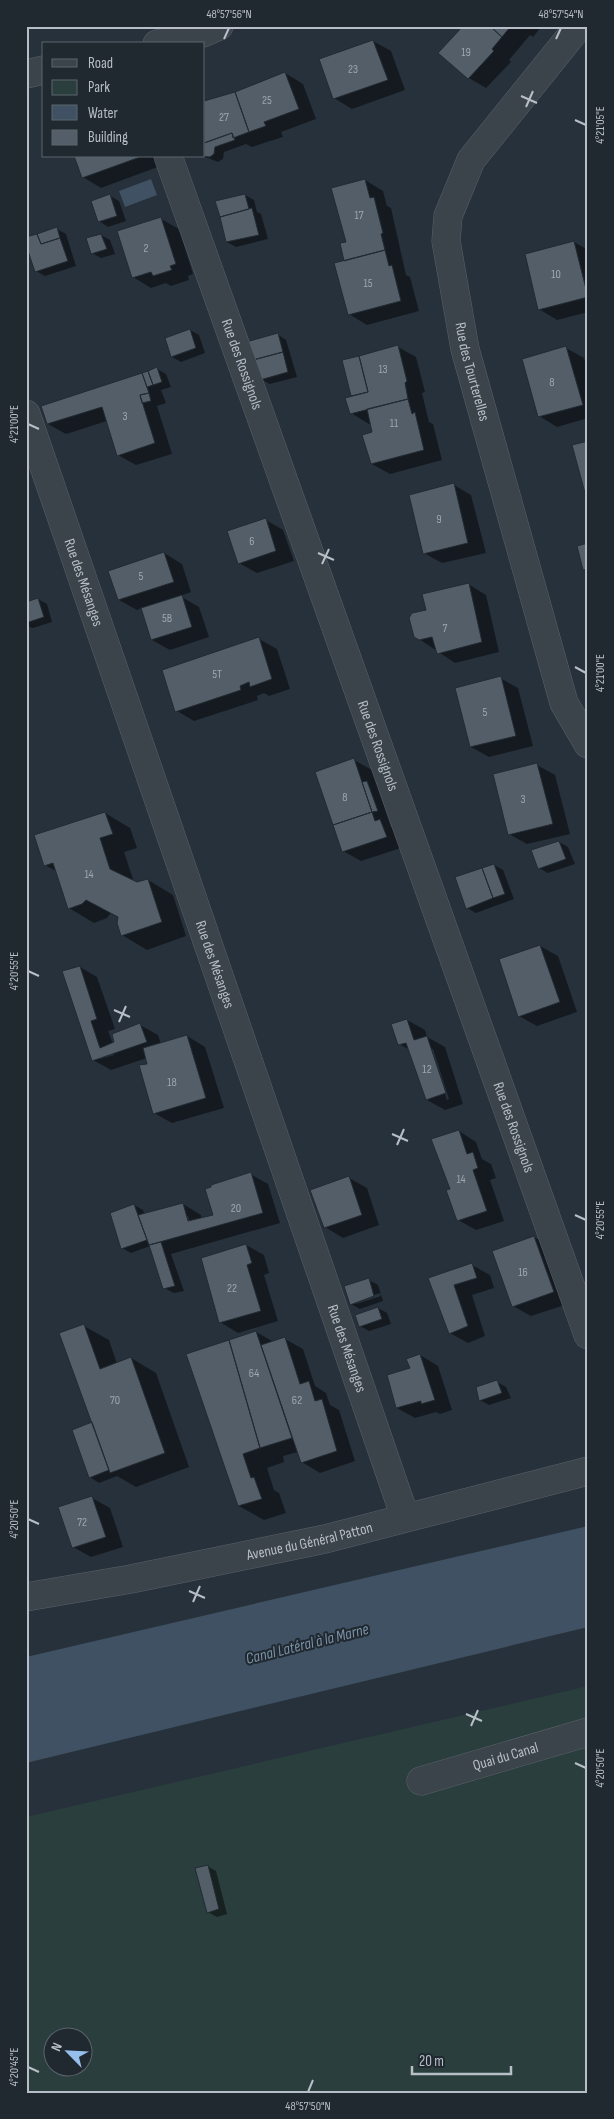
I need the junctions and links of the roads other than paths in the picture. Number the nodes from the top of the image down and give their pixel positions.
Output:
1 (219, 26) edge
2 (579, 26) edge
3 (165, 42) edge
4 (42, 70) edge
5 (26, 74) edge
6 (169, 158) edge
7 (26, 414) edge
8 (588, 744) edge
9 (588, 1336) edge
10 (588, 1470) edge
11 (405, 1517) junction
12 (26, 1597) edge
13 (588, 1732) edge
14 (421, 1781) dead end

1 - 3 street
2 - 8 street, Rue des Tourterelles
4 - 5 street
6 - 9 street, Rue des Rossignols
7 - 11 street, Rue des Mésanges
10 - 11 street, Avenue du Général Patton
11 - 12 street, Avenue du Général Patton
13 - 14 street, Quai du Canal

